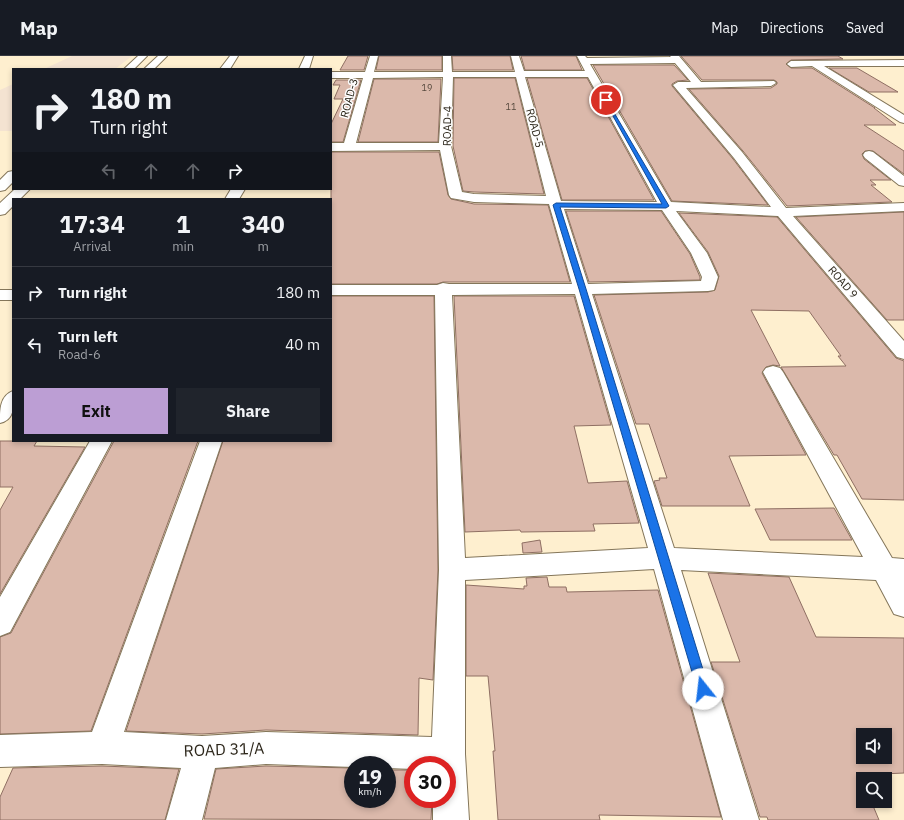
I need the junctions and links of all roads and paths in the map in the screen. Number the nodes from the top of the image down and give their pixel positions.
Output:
1 (143, 56) edge
2 (163, 56) edge
3 (234, 56) edge
4 (309, 56) edge
5 (374, 56) edge
6 (447, 56) edge
7 (515, 56) edge
8 (851, 56) edge
9 (582, 58) edge
10 (676, 58) edge
11 (888, 63) junction
12 (904, 63) edge
13 (791, 64) dead end
14 (814, 64) junction
15 (864, 64) junction
16 (130, 68) edge
17 (149, 68) edge
18 (226, 68) edge
19 (304, 68) edge
20 (904, 72) edge
21 (368, 74) junction
22 (448, 74) junction
23 (520, 74) junction
24 (592, 74) junction
25 (332, 75) edge
26 (771, 83) dead end
27 (698, 85) junction
28 (903, 118) edge
29 (332, 146) edge
30 (349, 146) junction
31 (445, 146) junction
32 (869, 155) dead end
33 (12, 176) edge
34 (904, 182) edge
35 (0, 187) edge
36 (22, 190) edge
37 (14, 198) edge
38 (12, 200) edge
39 (555, 202) junction
40 (666, 206) junction
41 (904, 207) edge
42 (0, 211) edge
43 (782, 212) junction
44 (443, 288) junction
45 (583, 289) junction
46 (332, 290) edge
47 (904, 353) edge
48 (774, 372) dead end
49 (12, 399) edge
50 (0, 416) edge
51 (100, 442) edge
52 (211, 442) edge
53 (664, 558) junction
54 (894, 569) edge
55 (452, 570) junction
56 (904, 605) edge
57 (0, 624) edge
58 (102, 748) junction
59 (0, 751) edge
60 (202, 752) junction
61 (448, 754) junction
62 (184, 820) edge
63 (450, 820) edge
64 (741, 820) edge

1 - 16 street
2 - 17 street
3 - 18 street
4 - 19 street
5 - 21 street, ROAD-3
6 - 22 street, ROAD-4
7 - 23 street, ROAD-5
8 - 15 street
9 - 10 street
9 - 24 street
10 - 27 street
11 - 12 street
11 - 15 street
11 - 20 street
13 - 14 street
14 - 15 street
14 - 28 street
21 - 22 street
21 - 25 street
21 - 30 street, ROAD-3
22 - 23 street
22 - 31 street, ROAD-4
23 - 24 street
23 - 39 street, ROAD-5
24 - 40 street
26 - 27 street
27 - 43 street, ROAD 9
29 - 30 street
30 - 31 street
31 - 39 street, ROAD-4
32 - 34 street
33 - 35 street
36 - 37 street
38 - 42 street
39 - 40 street
39 - 45 street, ROAD-5
40 - 43 street
40 - 45 street
41 - 43 street
43 - 47 street, ROAD 9
44 - 45 street
44 - 46 street
44 - 55 street
45 - 53 street, ROAD-5
48 - 54 street
49 - 50 street
51 - 57 street
52 - 58 street
53 - 54 street
53 - 55 street
53 - 64 street, ROAD-5
54 - 56 street
55 - 61 street
58 - 59 street, ROAD 31/A
58 - 60 street, ROAD 31/A
60 - 61 street, ROAD 31/A
60 - 62 street
61 - 63 street

